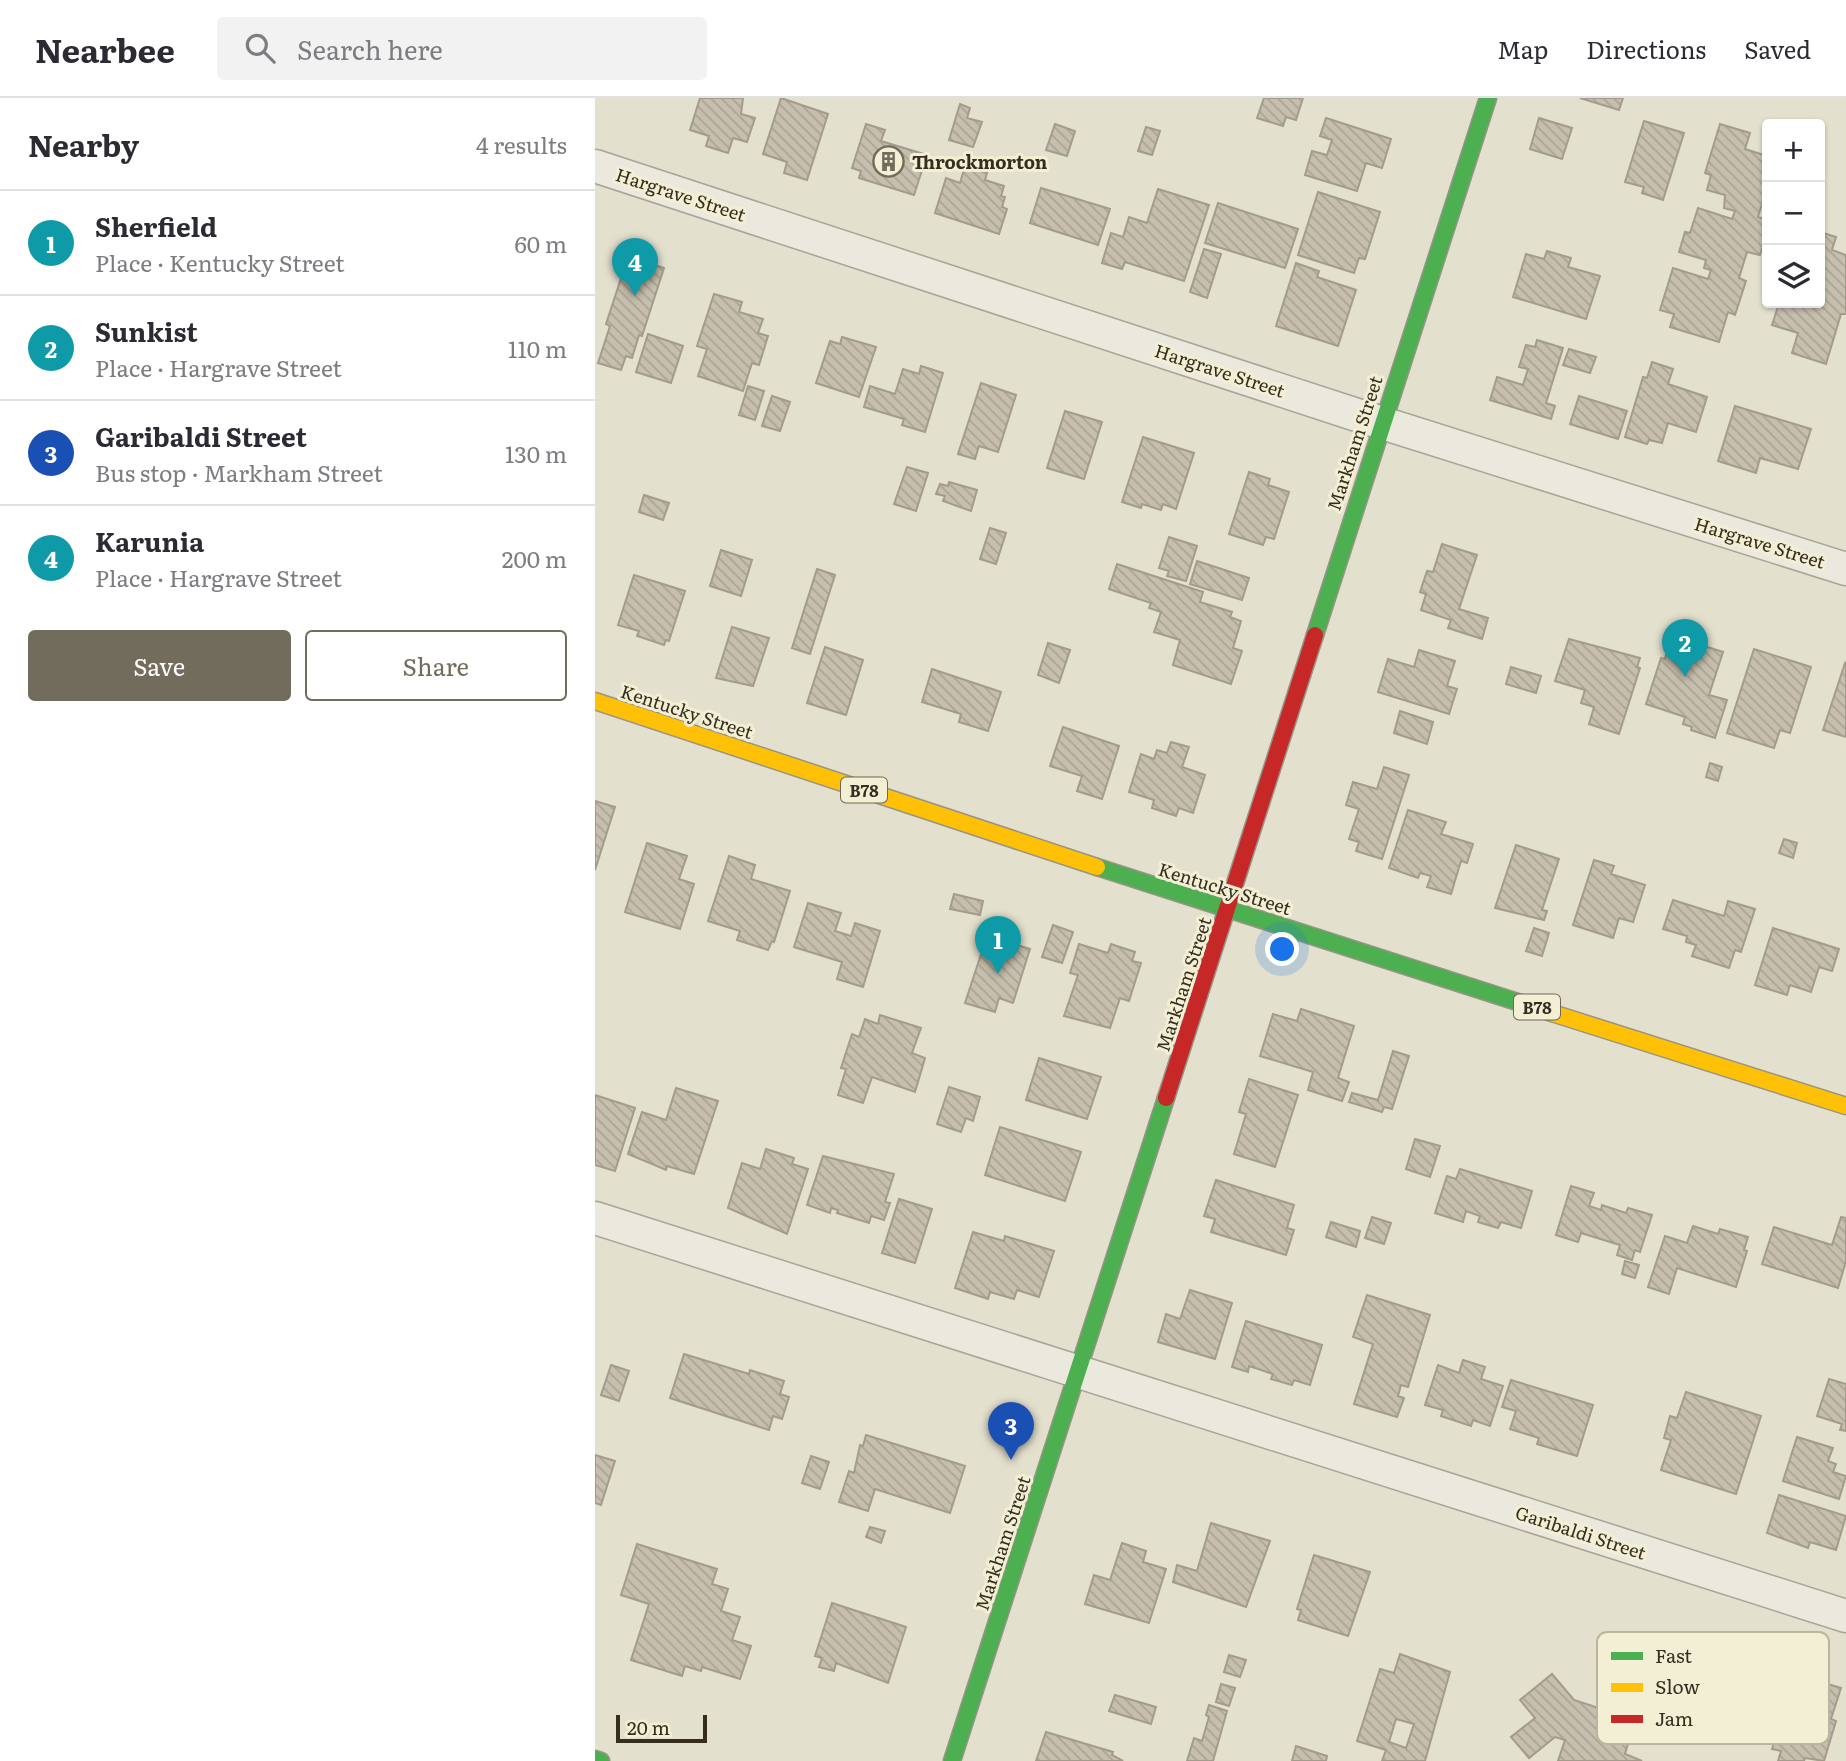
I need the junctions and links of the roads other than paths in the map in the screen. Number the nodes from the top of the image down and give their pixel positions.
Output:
1 (1488, 98) edge
2 (595, 166) edge
3 (1381, 423) junction
4 (1846, 569) edge
5 (595, 701) edge
6 (1228, 908) junction
7 (1846, 1106) edge
8 (595, 1218) edge
9 (1078, 1373) junction
10 (1846, 1616) edge
11 (595, 1759) edge
12 (601, 1761) edge
13 (952, 1761) edge

1 - 3 street, Markham Street
2 - 3 street, Hargrave Street
3 - 4 street, Hargrave Street
3 - 6 street, Markham Street
5 - 6 street, Kentucky Street / B78
6 - 7 street, Kentucky Street / B78
6 - 9 street, Markham Street
8 - 9 street, Garibaldi Street
9 - 10 street, Garibaldi Street
9 - 13 street, Markham Street
11 - 12 street

